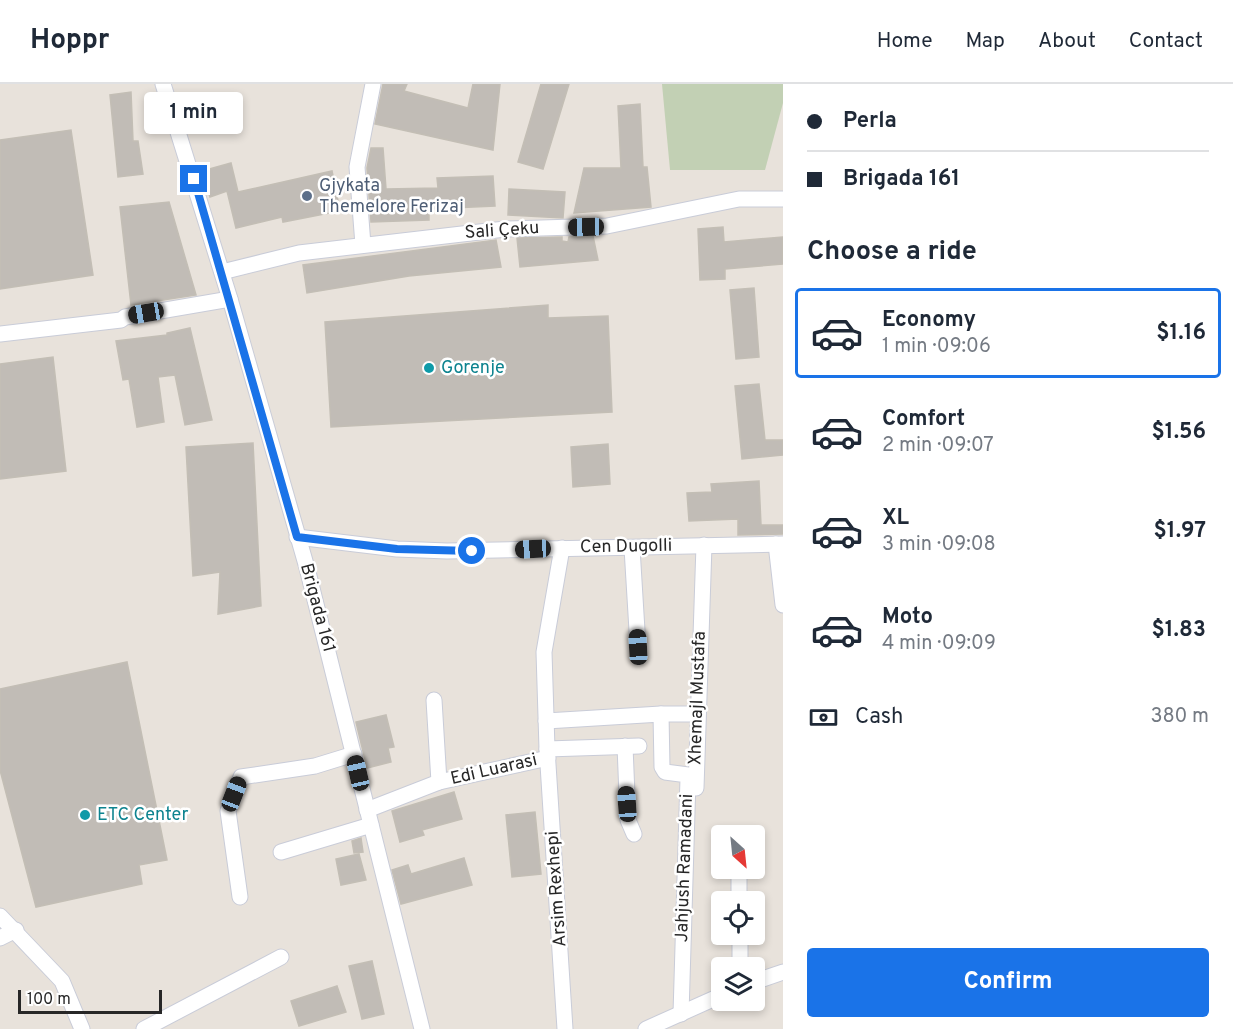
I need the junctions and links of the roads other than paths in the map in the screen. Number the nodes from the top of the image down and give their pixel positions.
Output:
1 (163, 84) edge
2 (373, 84) edge
3 (783, 199) edge
4 (363, 245) junction
5 (222, 272) junction
6 (230, 299) junction
7 (0, 334) edge
8 (297, 537) junction
9 (779, 544) edge
10 (704, 545) junction
11 (562, 548) junction
12 (632, 548) junction
13 (783, 605) edge
14 (638, 647) dead end
15 (434, 700) dead end
16 (661, 714) junction
17 (696, 714) junction
18 (546, 722) junction
19 (354, 754) junction
20 (548, 754) junction
21 (439, 782) junction
22 (367, 810) junction
23 (370, 825) junction
24 (634, 834) dead end
25 (692, 850) dead end
26 (281, 852) dead end
27 (240, 897) dead end
28 (0, 916) edge
29 (16, 930) junction
30 (0, 938) edge
31 (281, 957) dead end
32 (783, 972) edge
33 (765, 978) edge
34 (711, 1000) edge
35 (681, 1014) junction
36 (80, 1029) edge
37 (144, 1029) edge
38 (422, 1029) edge
39 (565, 1029) edge
40 (646, 1029) edge

1 - 5 street, Brigada 161
2 - 4 street
3 - 4 street, Sali Çeku
4 - 5 street, Sali Çeku
5 - 6 street, Brigada 161
6 - 7 street
6 - 8 street, Brigada 161
8 - 11 street, Cen Dugolli
8 - 19 street, Brigada 161
9 - 10 street, Cen Dugolli
9 - 13 street, Cen Dugolli
10 - 12 street, Cen Dugolli
10 - 17 street, Xhemajl Mustafa
11 - 12 street, Cen Dugolli
11 - 18 street, Arsim Rexhepi
12 - 14 street
15 - 21 street, Edi Luarasi
16 - 17 street
16 - 18 street
16 - 35 street, Jahjush Ramadani
17 - 25 street, Xhemajl Mustafa
18 - 20 street, Arsim Rexhepi
19 - 22 street, Brigada 161
19 - 27 street
20 - 21 street, Edi Luarasi
20 - 24 street
20 - 39 street, Arsim Rexhepi
21 - 22 street, Edi Luarasi
22 - 23 street, Brigada 161
23 - 26 street
23 - 38 street, Brigada 161
28 - 29 street
29 - 30 street
29 - 36 street
31 - 37 street
32 - 33 street
34 - 35 street
35 - 40 street

